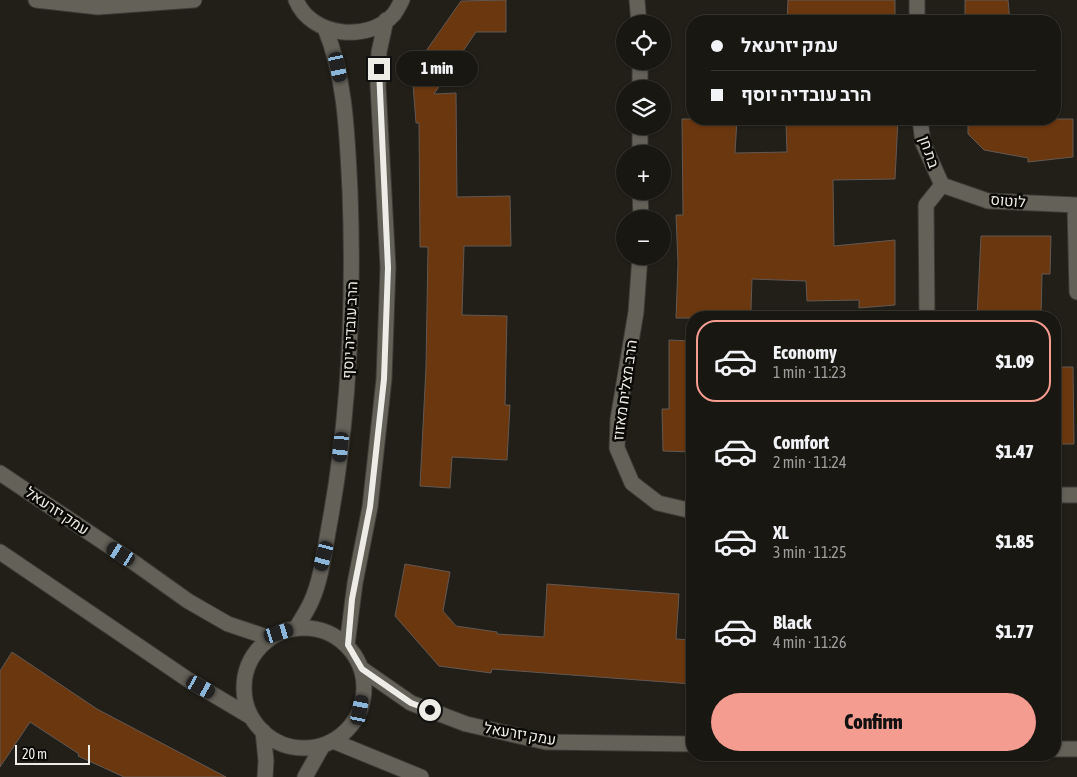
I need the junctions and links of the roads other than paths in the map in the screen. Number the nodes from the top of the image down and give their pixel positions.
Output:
1 (36, 0) edge
2 (194, 0) edge
3 (296, 0) edge
4 (402, 0) edge
5 (637, 0) edge
6 (917, 0) edge
7 (638, 15) edge
8 (917, 15) edge
9 (386, 20) junction
10 (325, 28) junction
11 (921, 125) edge
12 (942, 185) junction
13 (1076, 206) edge
14 (639, 265) edge
15 (1077, 292) edge
16 (927, 311) edge
17 (0, 473) edge
18 (1061, 495) edge
19 (1077, 495) edge
20 (686, 510) edge
21 (0, 552) edge
22 (296, 628) junction
23 (270, 638) junction
24 (348, 645) junction
25 (362, 669) junction
26 (251, 717) junction
27 (263, 731) junction
28 (328, 743) junction
29 (686, 744) edge
30 (1061, 749) edge
31 (1077, 749) edge
32 (265, 777) edge
33 (305, 777) edge
34 (421, 777) edge

1 - 2 street
3 - 10 street
4 - 9 street
5 - 7 street
6 - 8 street
9 - 10 street
9 - 24 street
10 - 22 street, הרב עובדיה יוסף
11 - 12 street, בת חן
12 - 13 street, לוטוס
12 - 16 street
13 - 15 street
14 - 20 street, הרב מצליח מאזוז
17 - 23 street, עמק יזרעאל
18 - 19 street
21 - 26 street
22 - 23 street
22 - 24 street
23 - 26 street
24 - 25 street
25 - 28 street
25 - 29 street, עמק יזרעאל
26 - 27 street
27 - 28 street
27 - 32 street
28 - 33 street
28 - 34 street
30 - 31 street

